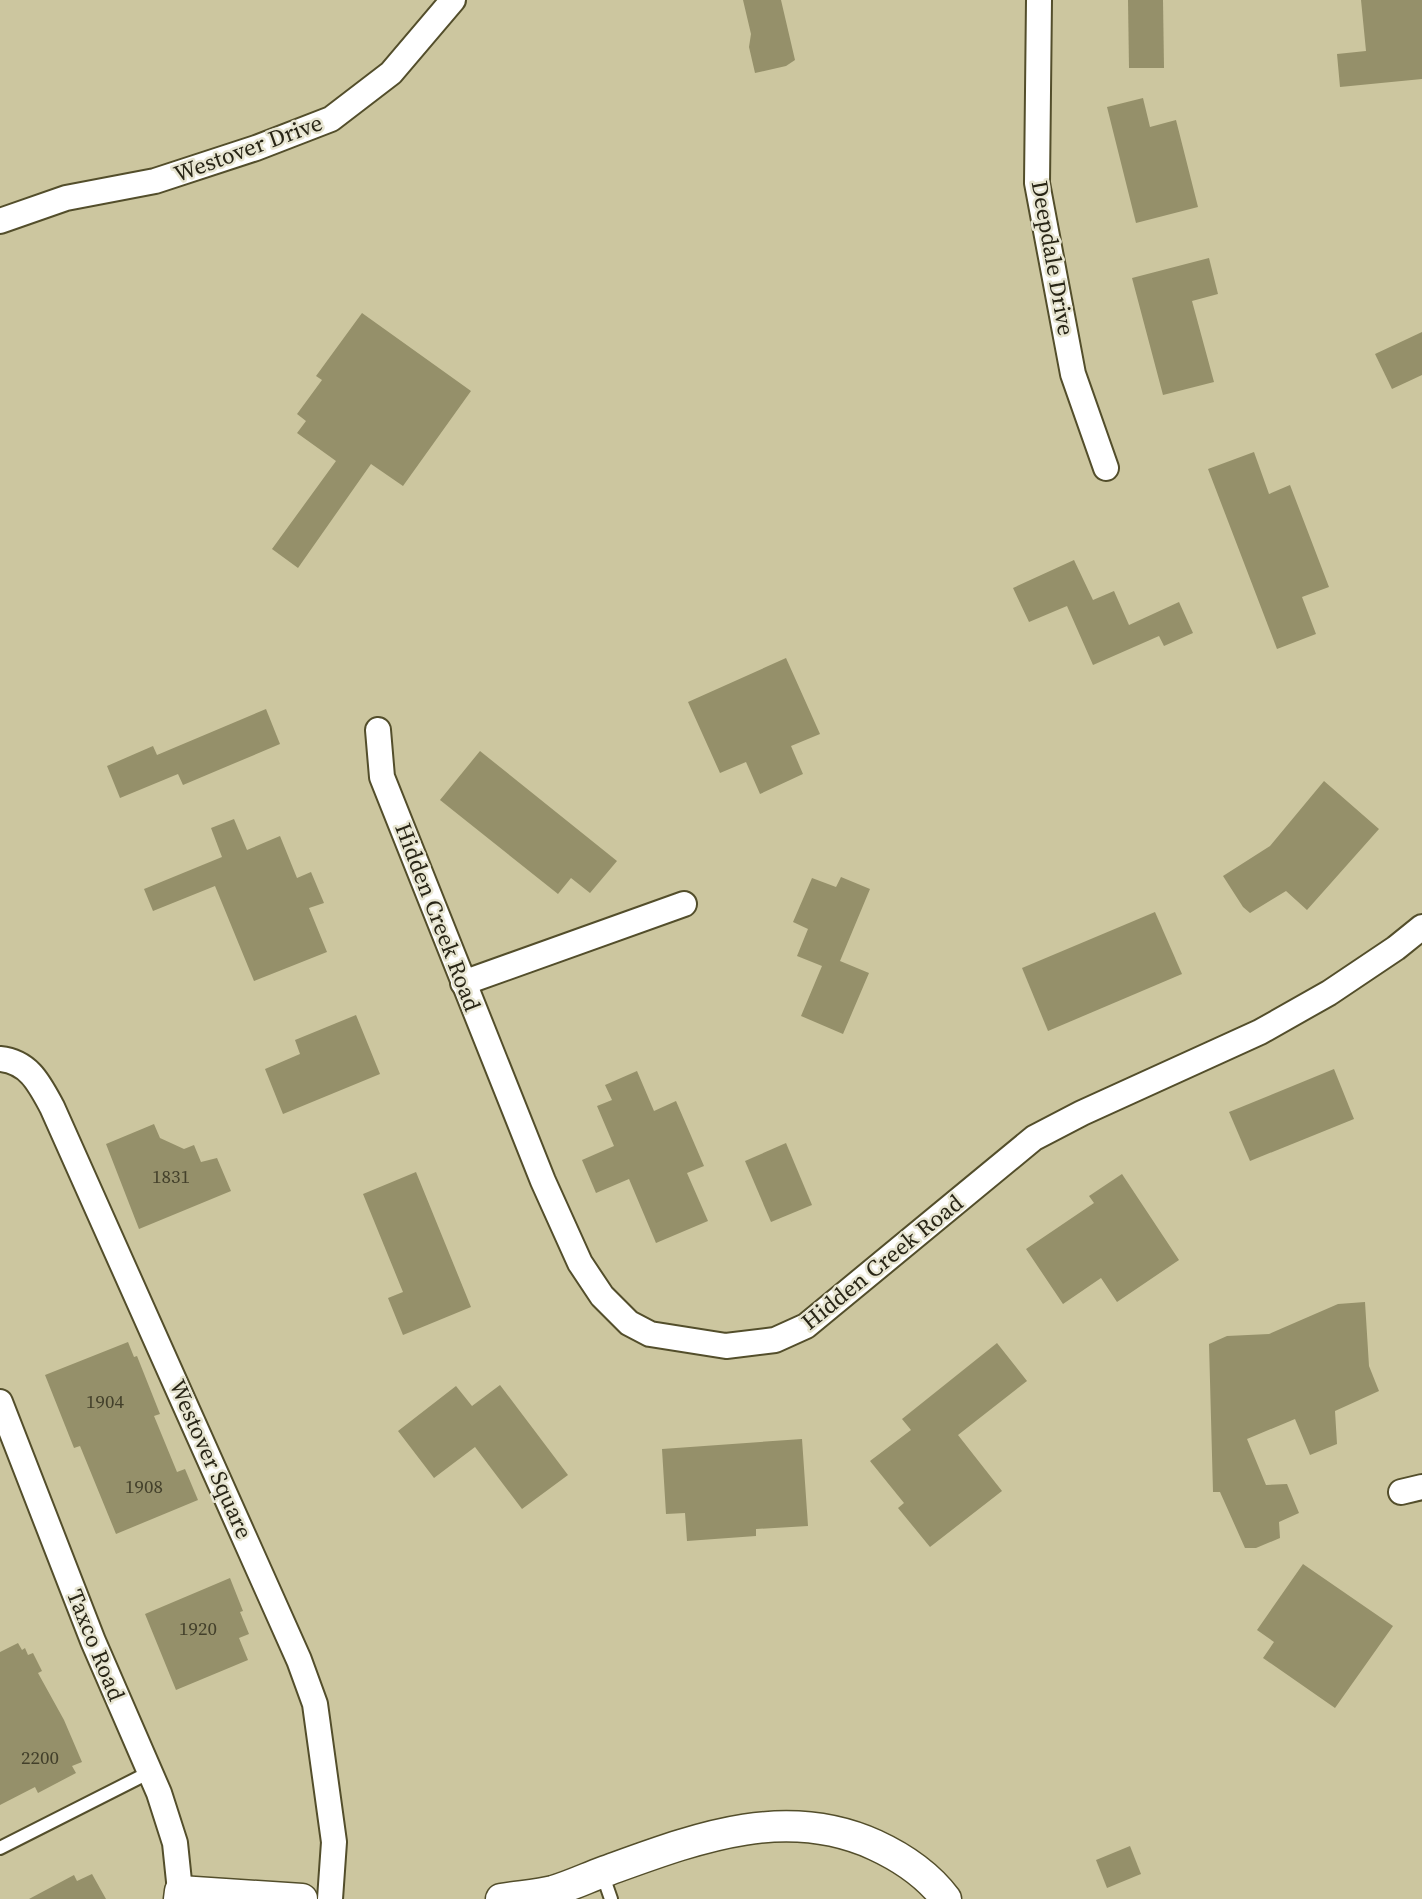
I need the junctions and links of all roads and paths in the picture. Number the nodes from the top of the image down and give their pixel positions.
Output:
1 (453, 0) edge
2 (1039, 0) edge
3 (0, 221) edge
4 (1106, 468) dead end
5 (378, 730) dead end
6 (684, 904) dead end
7 (1422, 927) edge
8 (463, 983) junction
9 (0, 1059) edge
10 (0, 1402) edge
11 (150, 1772) junction
12 (0, 1848) edge
13 (606, 1886) edge
14 (180, 1895) edge
15 (302, 1899) edge
16 (330, 1899) edge
17 (501, 1899) edge
18 (946, 1899) edge

1 - 3 street, Westover Drive
2 - 4 street, Deepdale Drive
5 - 8 street, Hidden Creek Road
6 - 8 street
7 - 8 street, Hidden Creek Road
9 - 16 street, Westover Square
10 - 11 street, Taxco Road
11 - 12 lane
11 - 14 street, Taxco Road
13 - 17 street
13 - 18 street
14 - 15 street

